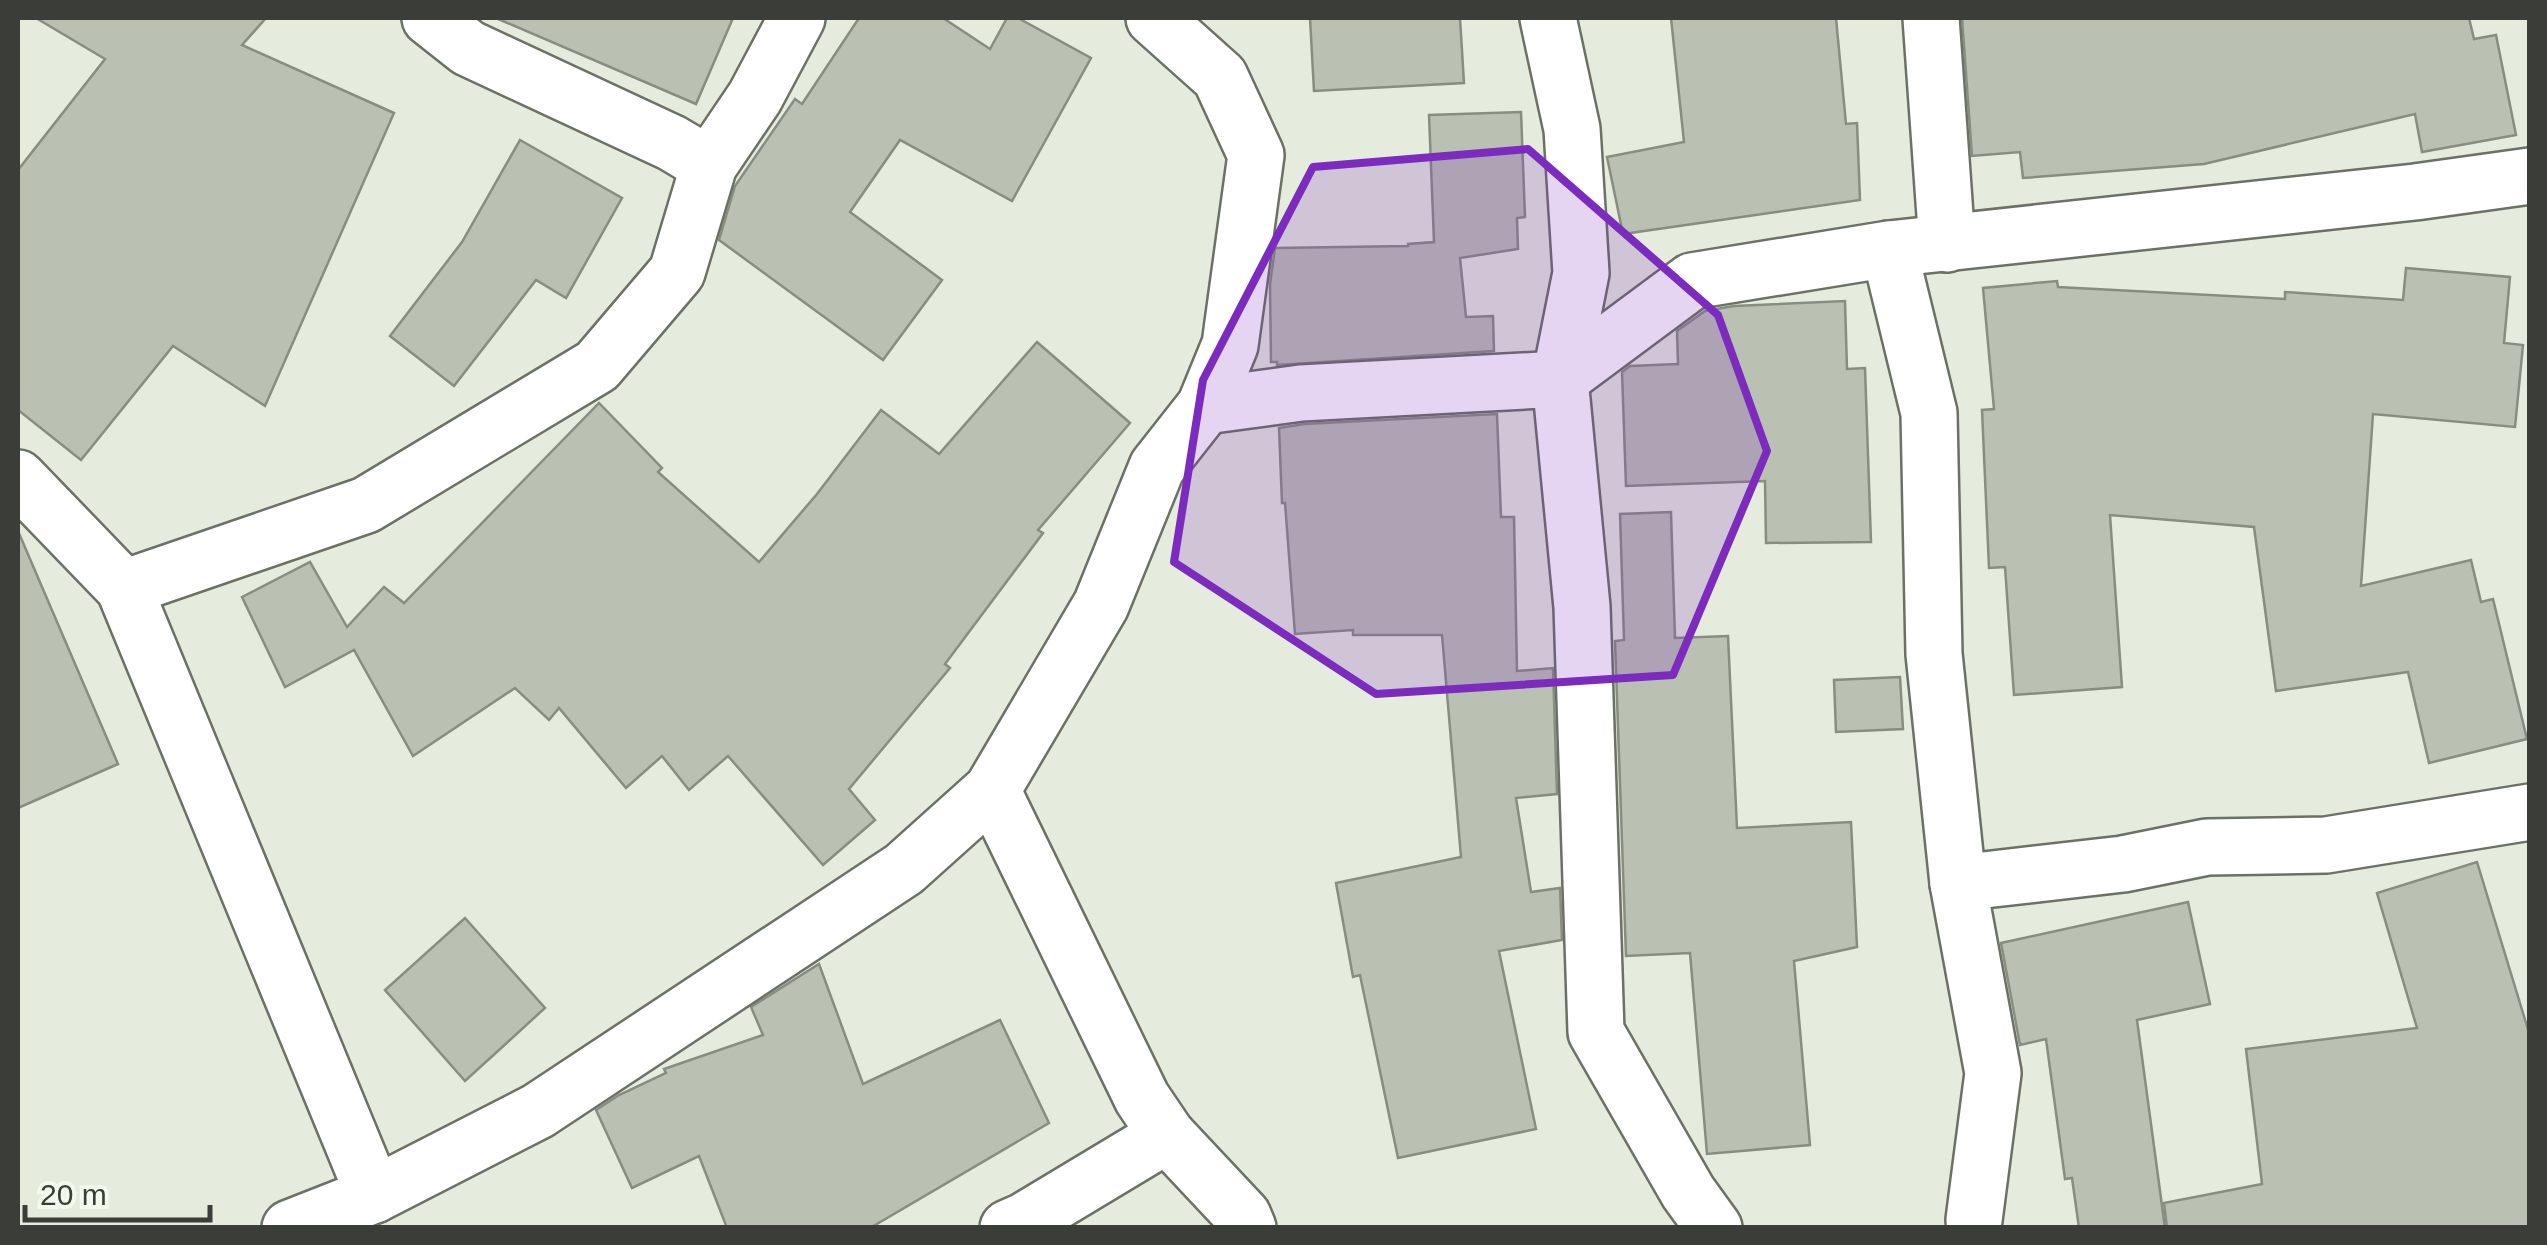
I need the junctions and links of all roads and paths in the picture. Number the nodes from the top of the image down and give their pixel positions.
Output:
1 (430, 18) edge
2 (797, 18) edge
3 (1154, 18) edge
4 (1548, 18) edge
5 (1931, 18) edge
6 (709, 165) junction
7 (2530, 176) edge
8 (1947, 244) junction
9 (1889, 249) junction
10 (1560, 378) junction
11 (1206, 406) junction
12 (18, 478) edge
13 (124, 588) junction
14 (992, 790) junction
15 (2530, 812) edge
16 (1958, 883) junction
17 (1167, 1135) junction
18 (374, 1194) junction
19 (1971, 1225) edge
20 (290, 1228) edge
21 (1008, 1228) edge
22 (1248, 1228) edge
23 (1714, 1228) edge

1 - 6 street
2 - 6 street
3 - 11 street
4 - 10 street
5 - 8 street
6 - 13 street
7 - 8 street
8 - 9 street
9 - 10 street
9 - 16 street
10 - 11 street
10 - 23 street
11 - 14 street
12 - 13 street
13 - 18 street
14 - 17 street
14 - 18 street
15 - 16 street
16 - 19 street
17 - 21 street
17 - 22 street
18 - 20 street

